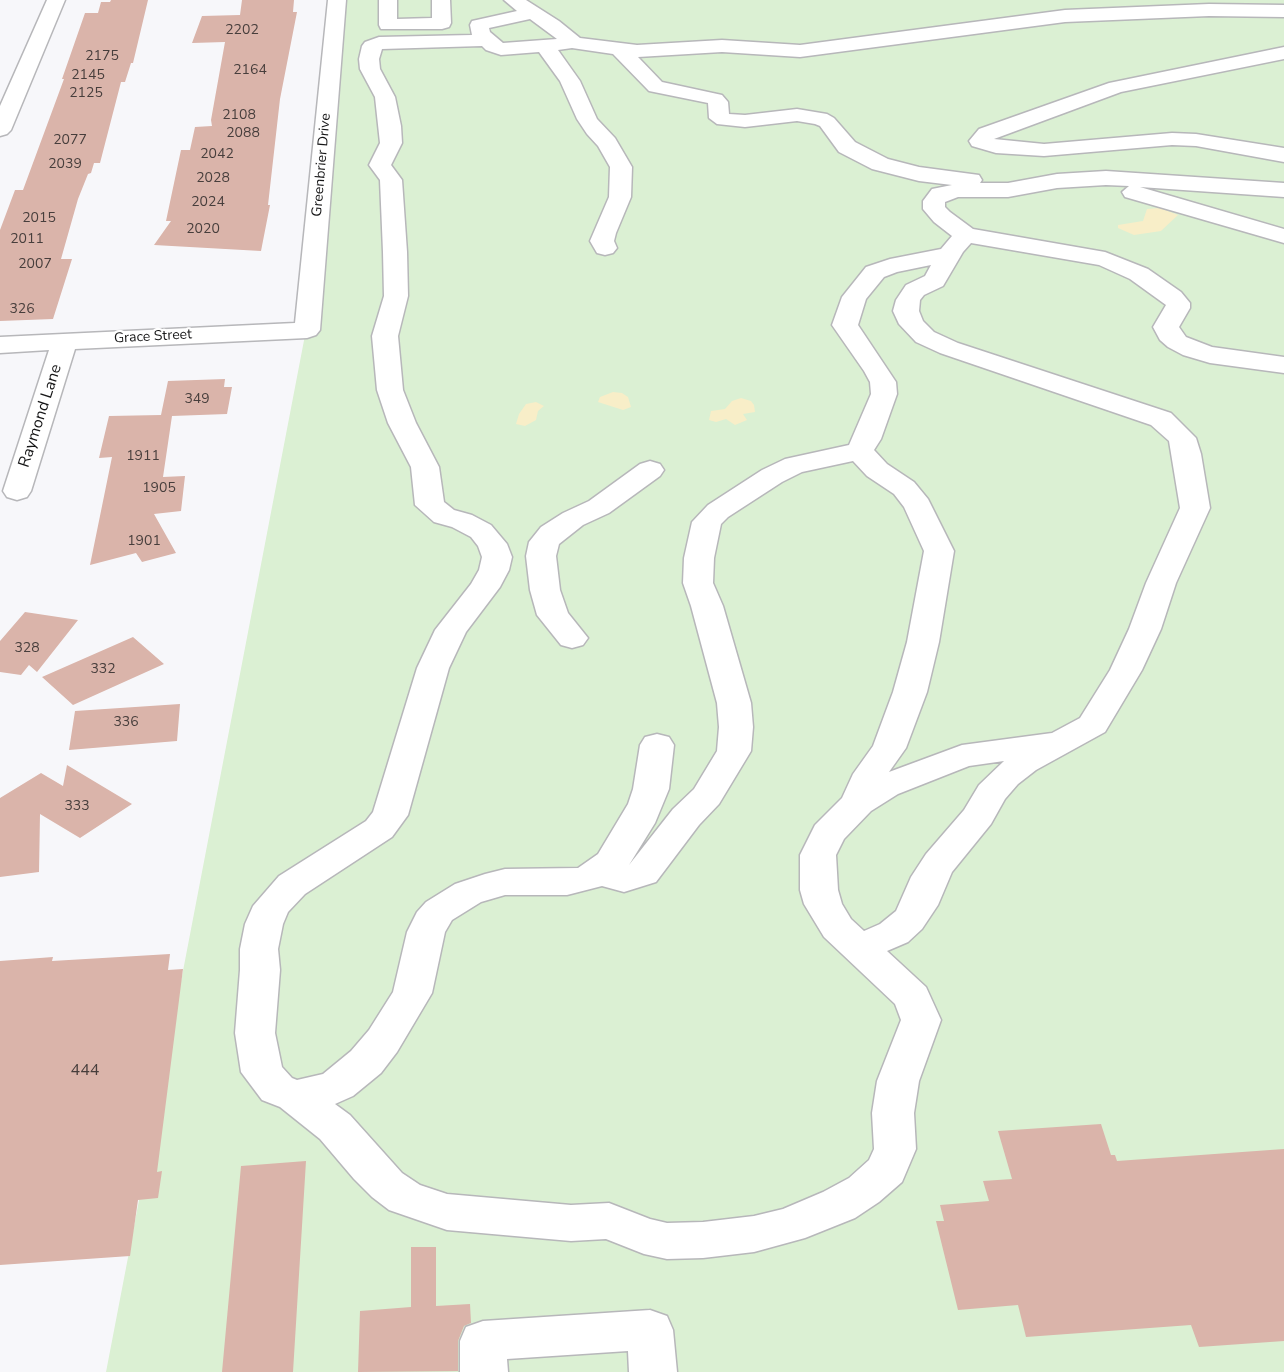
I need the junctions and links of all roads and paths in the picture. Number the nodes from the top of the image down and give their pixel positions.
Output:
1 (56, 0) edge
2 (337, 0) edge
3 (388, 0) edge
4 (441, 0) edge
5 (513, 0) edge
6 (1284, 11) edge
7 (534, 13) junction
8 (485, 40) junction
9 (574, 43) junction
10 (545, 46) junction
11 (619, 49) junction
12 (1284, 53) edge
13 (0, 130) edge
14 (1284, 155) edge
15 (1082, 179) junction
16 (1057, 181) junction
17 (1284, 190) edge
18 (1284, 236) edge
19 (957, 244) junction
20 (605, 248) dead end
21 (307, 330) joint
22 (65, 341) junction
23 (0, 345) edge
24 (1284, 365) edge
25 (859, 452) junction
26 (650, 470) dead end
27 (17, 491) dead end
28 (572, 638) dead end
29 (1069, 739) junction
30 (657, 745) dead end
31 (858, 803) junction
32 (599, 873) junction
33 (858, 946) junction
34 (350, 1075) junction
35 (295, 1096) junction
36 (351, 1145) junction
37 (484, 1372) edge
38 (653, 1372) edge

1 - 13 street
2 - 21 street, Greenbrier Drive
3 - 4 street
5 - 7 street
6 - 11 street
7 - 8 street
7 - 9 street
8 - 10 street
8 - 35 street
9 - 10 street
9 - 11 street
10 - 20 street
11 - 16 street
12 - 14 street
15 - 16 street
15 - 17 street
15 - 18 street
16 - 19 street
19 - 24 street
19 - 25 street
19 - 29 street
21 - 22 street, Grace Street
22 - 23 street, Grace Street
22 - 27 street, Raymond Lane
25 - 31 street
25 - 32 street
26 - 28 street
29 - 31 street
29 - 33 street
30 - 32 street
31 - 33 street
32 - 34 street
33 - 36 street
34 - 35 street
34 - 36 street
35 - 36 street
37 - 38 street

